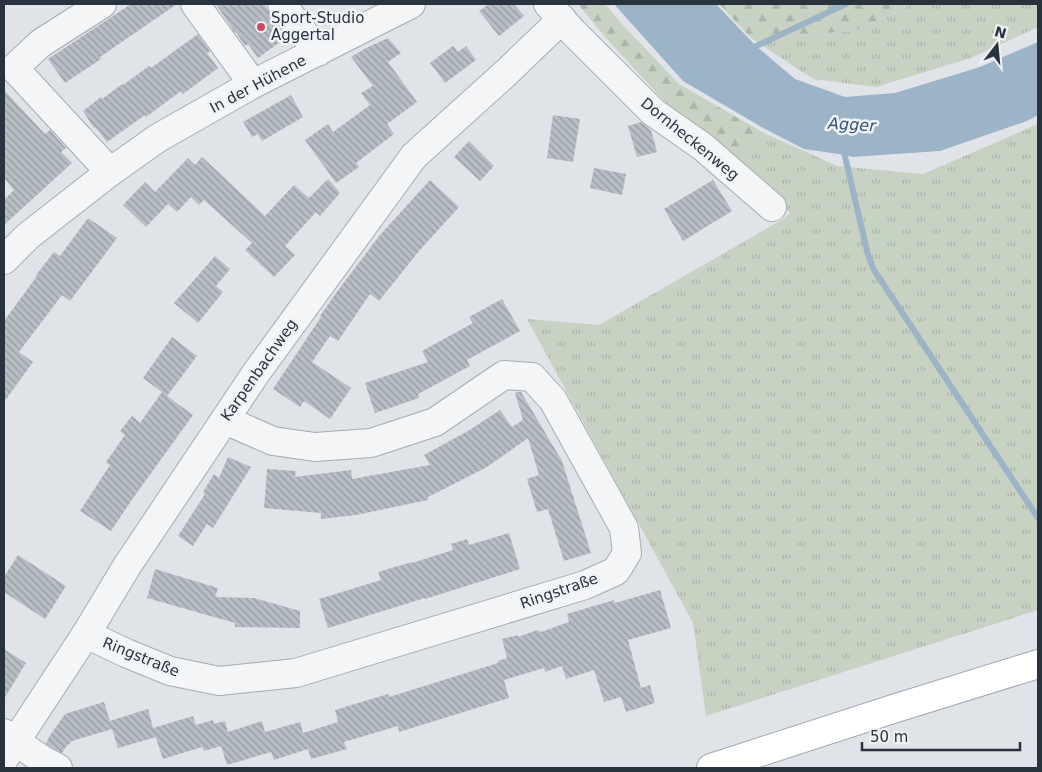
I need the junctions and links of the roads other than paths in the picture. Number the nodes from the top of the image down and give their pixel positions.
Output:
1 (102, 4) edge
2 (195, 4) edge
3 (282, 4) edge
4 (412, 4) edge
5 (555, 12) edge
6 (318, 52) junction
7 (9, 62) edge
8 (253, 84) junction
9 (110, 172) junction
10 (772, 207) dead end
11 (4, 260) edge
12 (225, 420) junction
13 (86, 634) junction
14 (1038, 664) edge
15 (8, 744) edge
16 (58, 768) edge
17 (711, 768) edge

1 - 7 street
2 - 8 street
3 - 6 street
4 - 6 street, In der Hühene
5 - 10 street, Dornheckenweg
5 - 12 street, Karpenbachweg
6 - 8 street, In der Hühene
7 - 9 street
8 - 9 street, In der Hühene
9 - 11 street, In der Hühene
12 - 13 street, Karpenbachweg
12 - 13 street, Ringstraße
13 - 15 street, Karpenbachweg
14 - 17 main road
15 - 16 street

